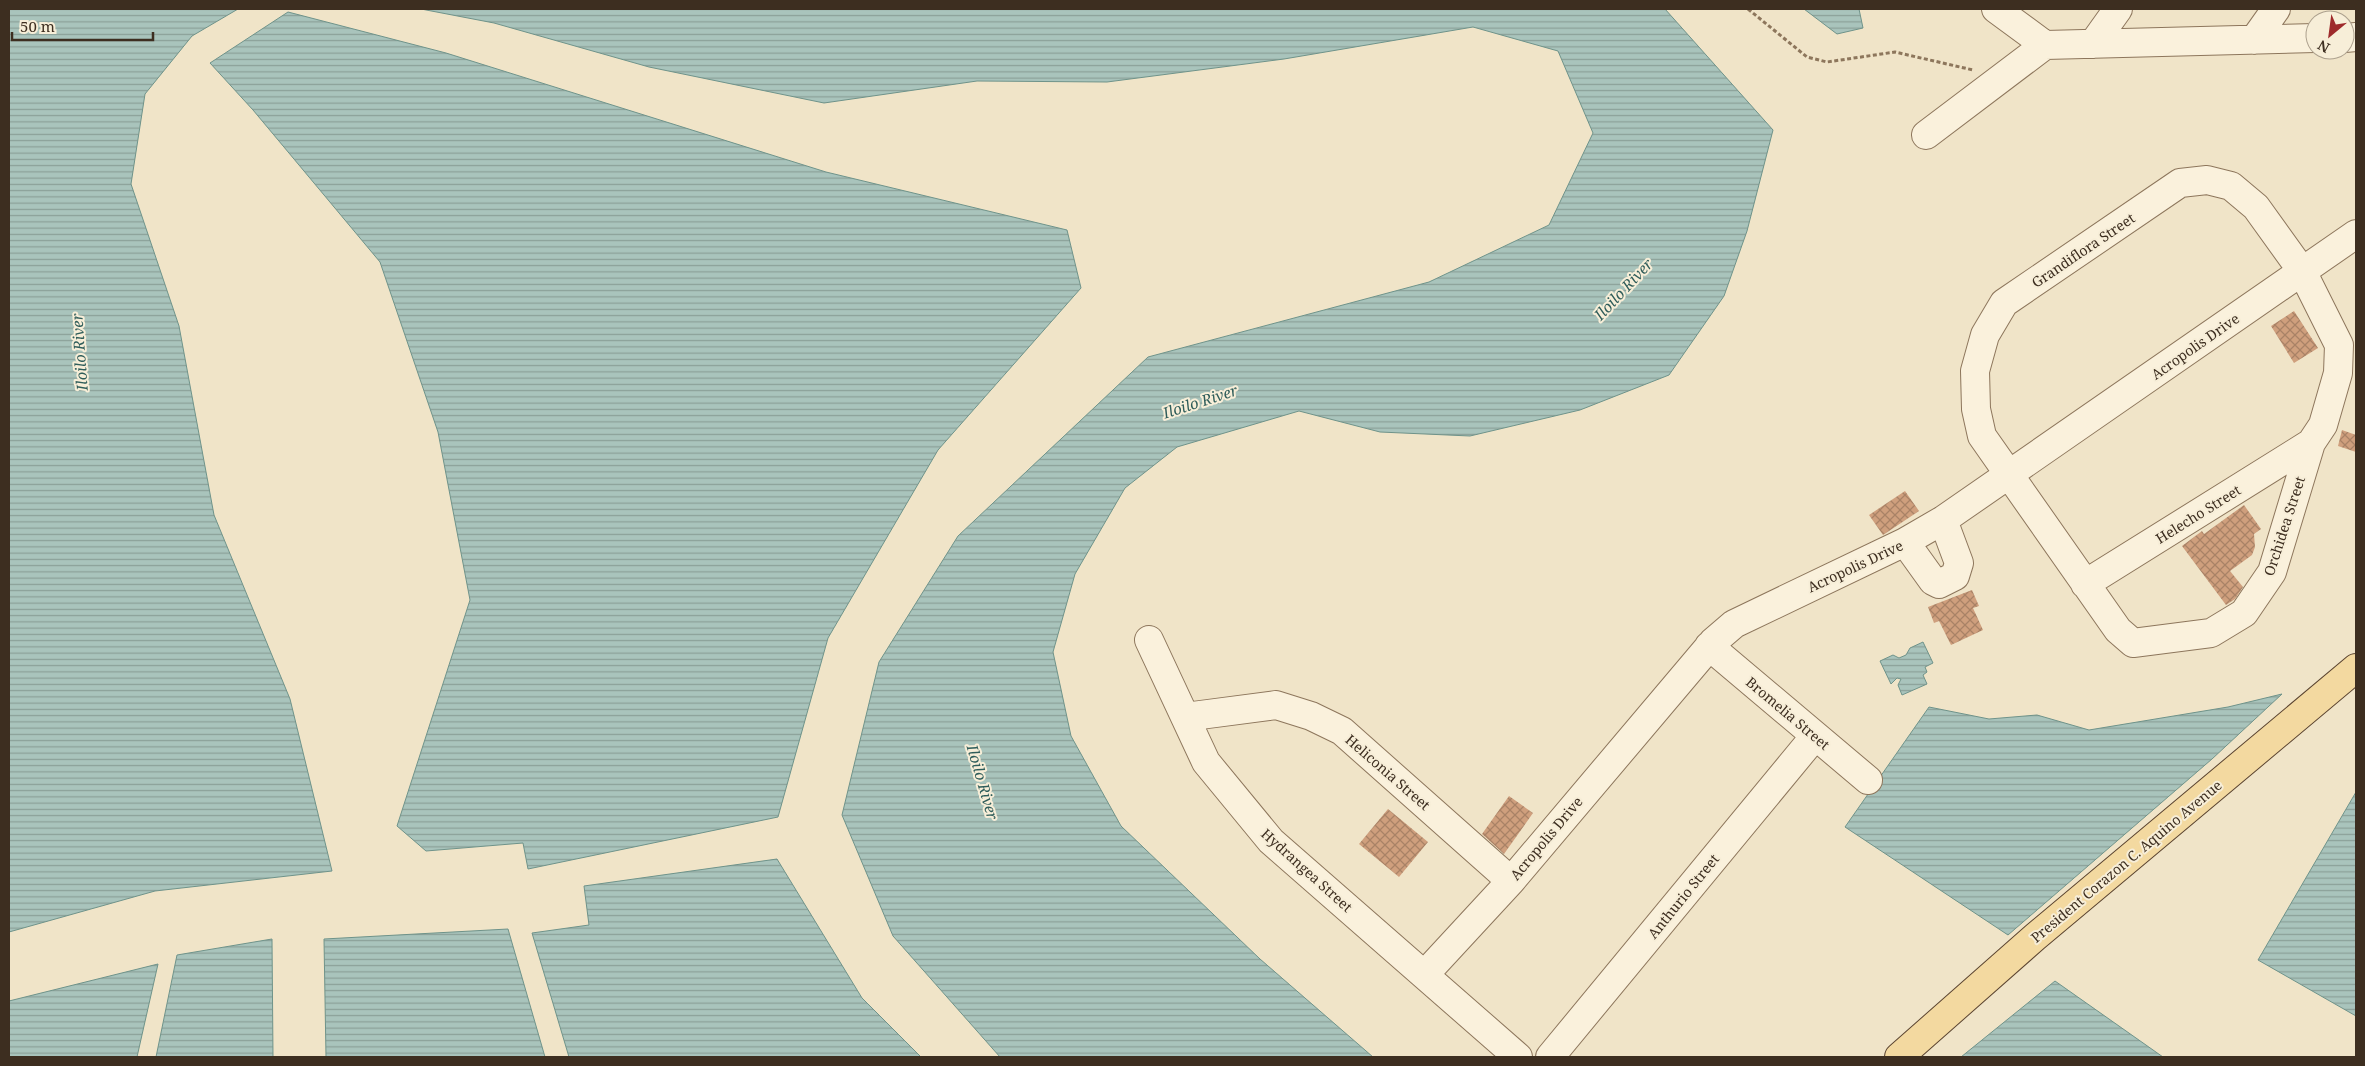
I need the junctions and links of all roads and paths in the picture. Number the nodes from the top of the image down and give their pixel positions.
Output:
1 (1748, 9) edge
2 (1996, 9) edge
3 (2118, 9) edge
4 (2276, 9) edge
5 (2305, 38) edge
6 (2254, 40) junction
7 (2093, 44) junction
8 (2045, 45) junction
9 (2003, 77) junction
10 (1926, 135) dead end
11 (2356, 234) edge
12 (2302, 271) junction
13 (2311, 443) junction
14 (2008, 475) junction
15 (1943, 520) junction
16 (1905, 542) junction
17 (2085, 584) junction
18 (1149, 640) dead end
19 (1709, 646) junction
20 (2356, 668) edge
21 (1185, 717) junction
22 (1815, 736) junction
23 (1868, 780) dead end
24 (1511, 880) junction
25 (1425, 974) junction
26 (1518, 1057) edge
27 (1550, 1057) edge
28 (1899, 1057) edge

1 - 9 path
2 - 8 street
3 - 7 street
4 - 6 street
5 - 6 street
6 - 7 street
7 - 8 street
8 - 9 street
9 - 10 street
11 - 12 street, Acropolis Drive
12 - 13 street, Orchidea Street
12 - 14 street, Acropolis Drive
12 - 14 street, Grandiflora Street
13 - 17 street, Helecho Street
13 - 17 street, Orchidea Street
14 - 15 street, Acropolis Drive
14 - 17 street, Orchidea Street
15 - 16 street, Acropolis Drive
15 - 16 street
16 - 19 street, Acropolis Drive
18 - 21 street, Hydrangea Street
19 - 22 street, Bromelia Street
19 - 24 street, Acropolis Drive
20 - 28 main road, President Corazon C. Aquino Avenue
21 - 24 street, Heliconia Street
21 - 25 street, Hydrangea Street
22 - 23 street, Bromelia Street
22 - 27 street, Anthurio Street
24 - 25 street, Acropolis Drive
25 - 26 street, Hydrangea Street

